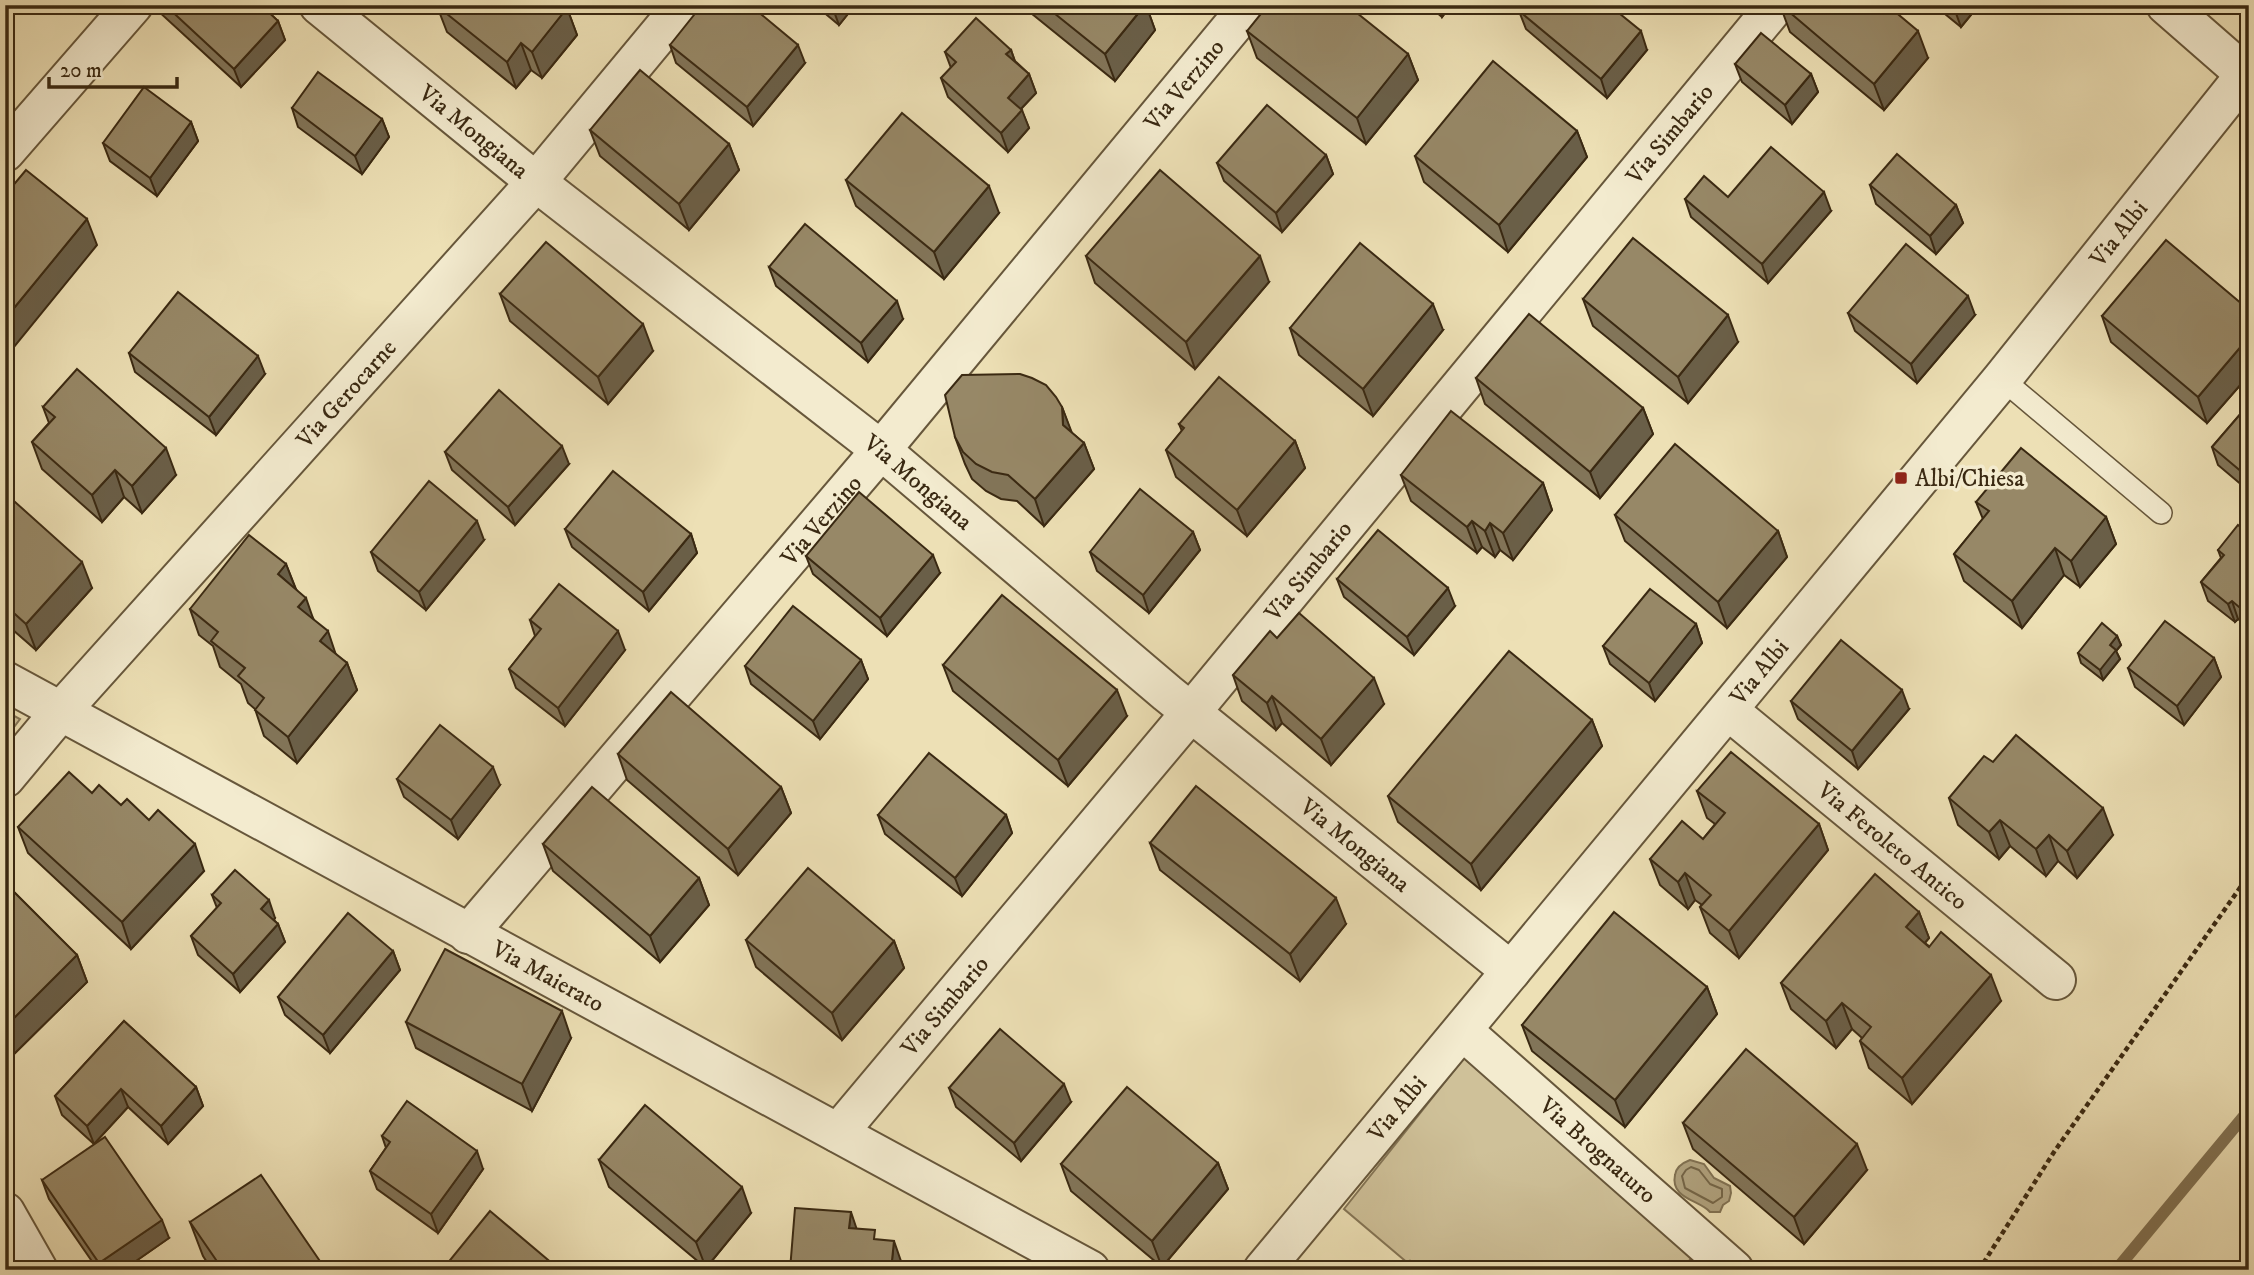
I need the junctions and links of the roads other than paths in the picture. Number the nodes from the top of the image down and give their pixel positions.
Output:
1 (133, 5) edge
2 (318, 5) edge
3 (683, 5) edge
4 (1250, 5) edge
5 (1776, 5) edge
6 (2165, 5) edge
7 (2247, 72) edge
8 (5, 152) edge
9 (536, 182) junction
10 (2002, 379) junction
11 (881, 450) junction
12 (2161, 513) dead end
13 (5, 681) edge
14 (1729, 710) junction
15 (61, 711) junction
16 (1192, 712) junction
17 (5, 778) edge
18 (468, 934) junction
19 (1511, 971) junction
20 (2056, 980) dead end
21 (1463, 1031) junction
22 (838, 1133) junction
23 (5, 1212) edge
24 (38, 1270) edge
25 (1090, 1270) edge
26 (1263, 1270) edge
27 (1734, 1270) edge

1 - 8 street
2 - 9 street, Via Mongiana
3 - 9 street, Via Gerocarne
4 - 11 street, Via Verzino
5 - 16 street, Via Simbario
6 - 7 street
7 - 10 street, Via Albi
9 - 11 street, Via Mongiana
9 - 15 street, Via Gerocarne
10 - 12 lane
10 - 14 street, Via Albi
11 - 16 street, Via Mongiana
11 - 18 street, Via Verzino
13 - 15 street, Via Maierato
14 - 19 street, Via Albi
14 - 20 street, Via Feroleto Antico
15 - 17 street, Via Gerocarne
15 - 18 street, Via Maierato
16 - 19 street, Via Mongiana
16 - 22 street, Via Simbario
18 - 22 street, Via Maierato
19 - 21 street, Via Albi
21 - 26 street, Via Albi
21 - 27 street, Via Brognaturo
22 - 25 street, Via Maierato
23 - 24 street

